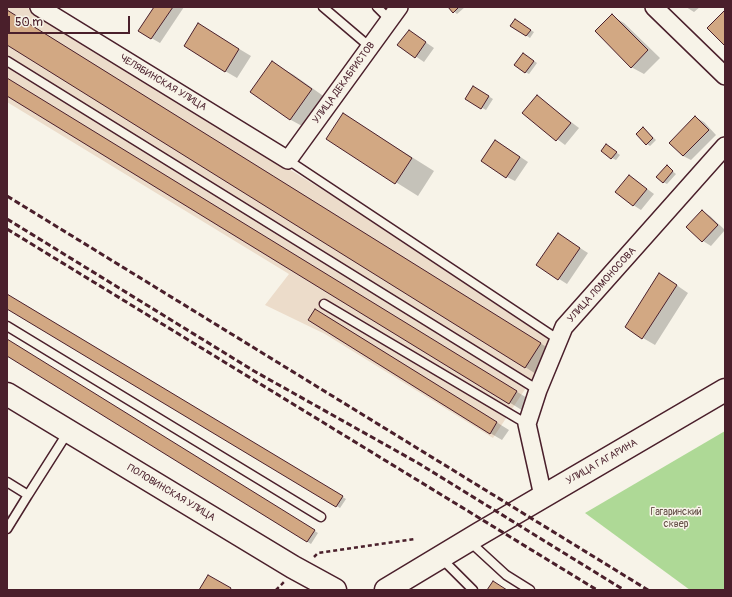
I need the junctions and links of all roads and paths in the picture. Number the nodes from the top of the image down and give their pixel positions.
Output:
1 (39, 7) edge
2 (323, 7) edge
3 (377, 7) edge
4 (654, 7) edge
5 (395, 13) edge
6 (370, 48) junction
7 (7, 61) edge
8 (725, 76) edge
9 (725, 146) edge
10 (288, 160) junction
11 (324, 304) dead end
12 (7, 326) edge
13 (559, 340) junction
14 (538, 390) junction
15 (725, 390) edge
16 (7, 394) edge
17 (527, 424) junction
18 (69, 431) junction
19 (7, 482) edge
20 (28, 495) junction
21 (543, 496) junction
22 (321, 517) dead end
23 (7, 529) edge
24 (473, 537) junction
25 (415, 539) dead end
26 (440, 557) junction
27 (298, 570) junction
28 (397, 588) edge
29 (276, 590) edge
30 (335, 590) edge
31 (473, 590) edge
32 (530, 590) edge

1 - 10 street, ЧЕЛЯБИНСКАЯ УЛИЦА
2 - 6 lane
3 - 5 lane
4 - 8 street
5 - 6 street, УЛИЦА ДЕКАБРИСТОВ
6 - 10 street, УЛИЦА ДЕКАБРИСТОВ
7 - 14 lane
9 - 13 street, УЛИЦА ЛОМОНОСОВА
10 - 13 lane
11 - 17 lane
12 - 22 lane
13 - 14 street, УЛИЦА ЛОМОНОСОВА
14 - 17 street, УЛИЦА ЛОМОНОСОВА
15 - 21 main road, УЛИЦА ГАГАРИНА
16 - 18 main road, ПОЛОВИНСКАЯ УЛИЦА
17 - 21 street
18 - 20 lane
18 - 27 main road, ПОЛОВИНСКАЯ УЛИЦА
19 - 20 lane
20 - 23 lane
21 - 24 main road, УЛИЦА ГАГАРИНА
24 - 26 main road, УЛИЦА ГАГАРИНА
24 - 32 lane
25 - 27 path
26 - 28 main road, УЛИЦА ГАГАРИНА
26 - 31 lane
27 - 29 path
27 - 30 main road, ПОЛОВИНСКАЯ УЛИЦА

